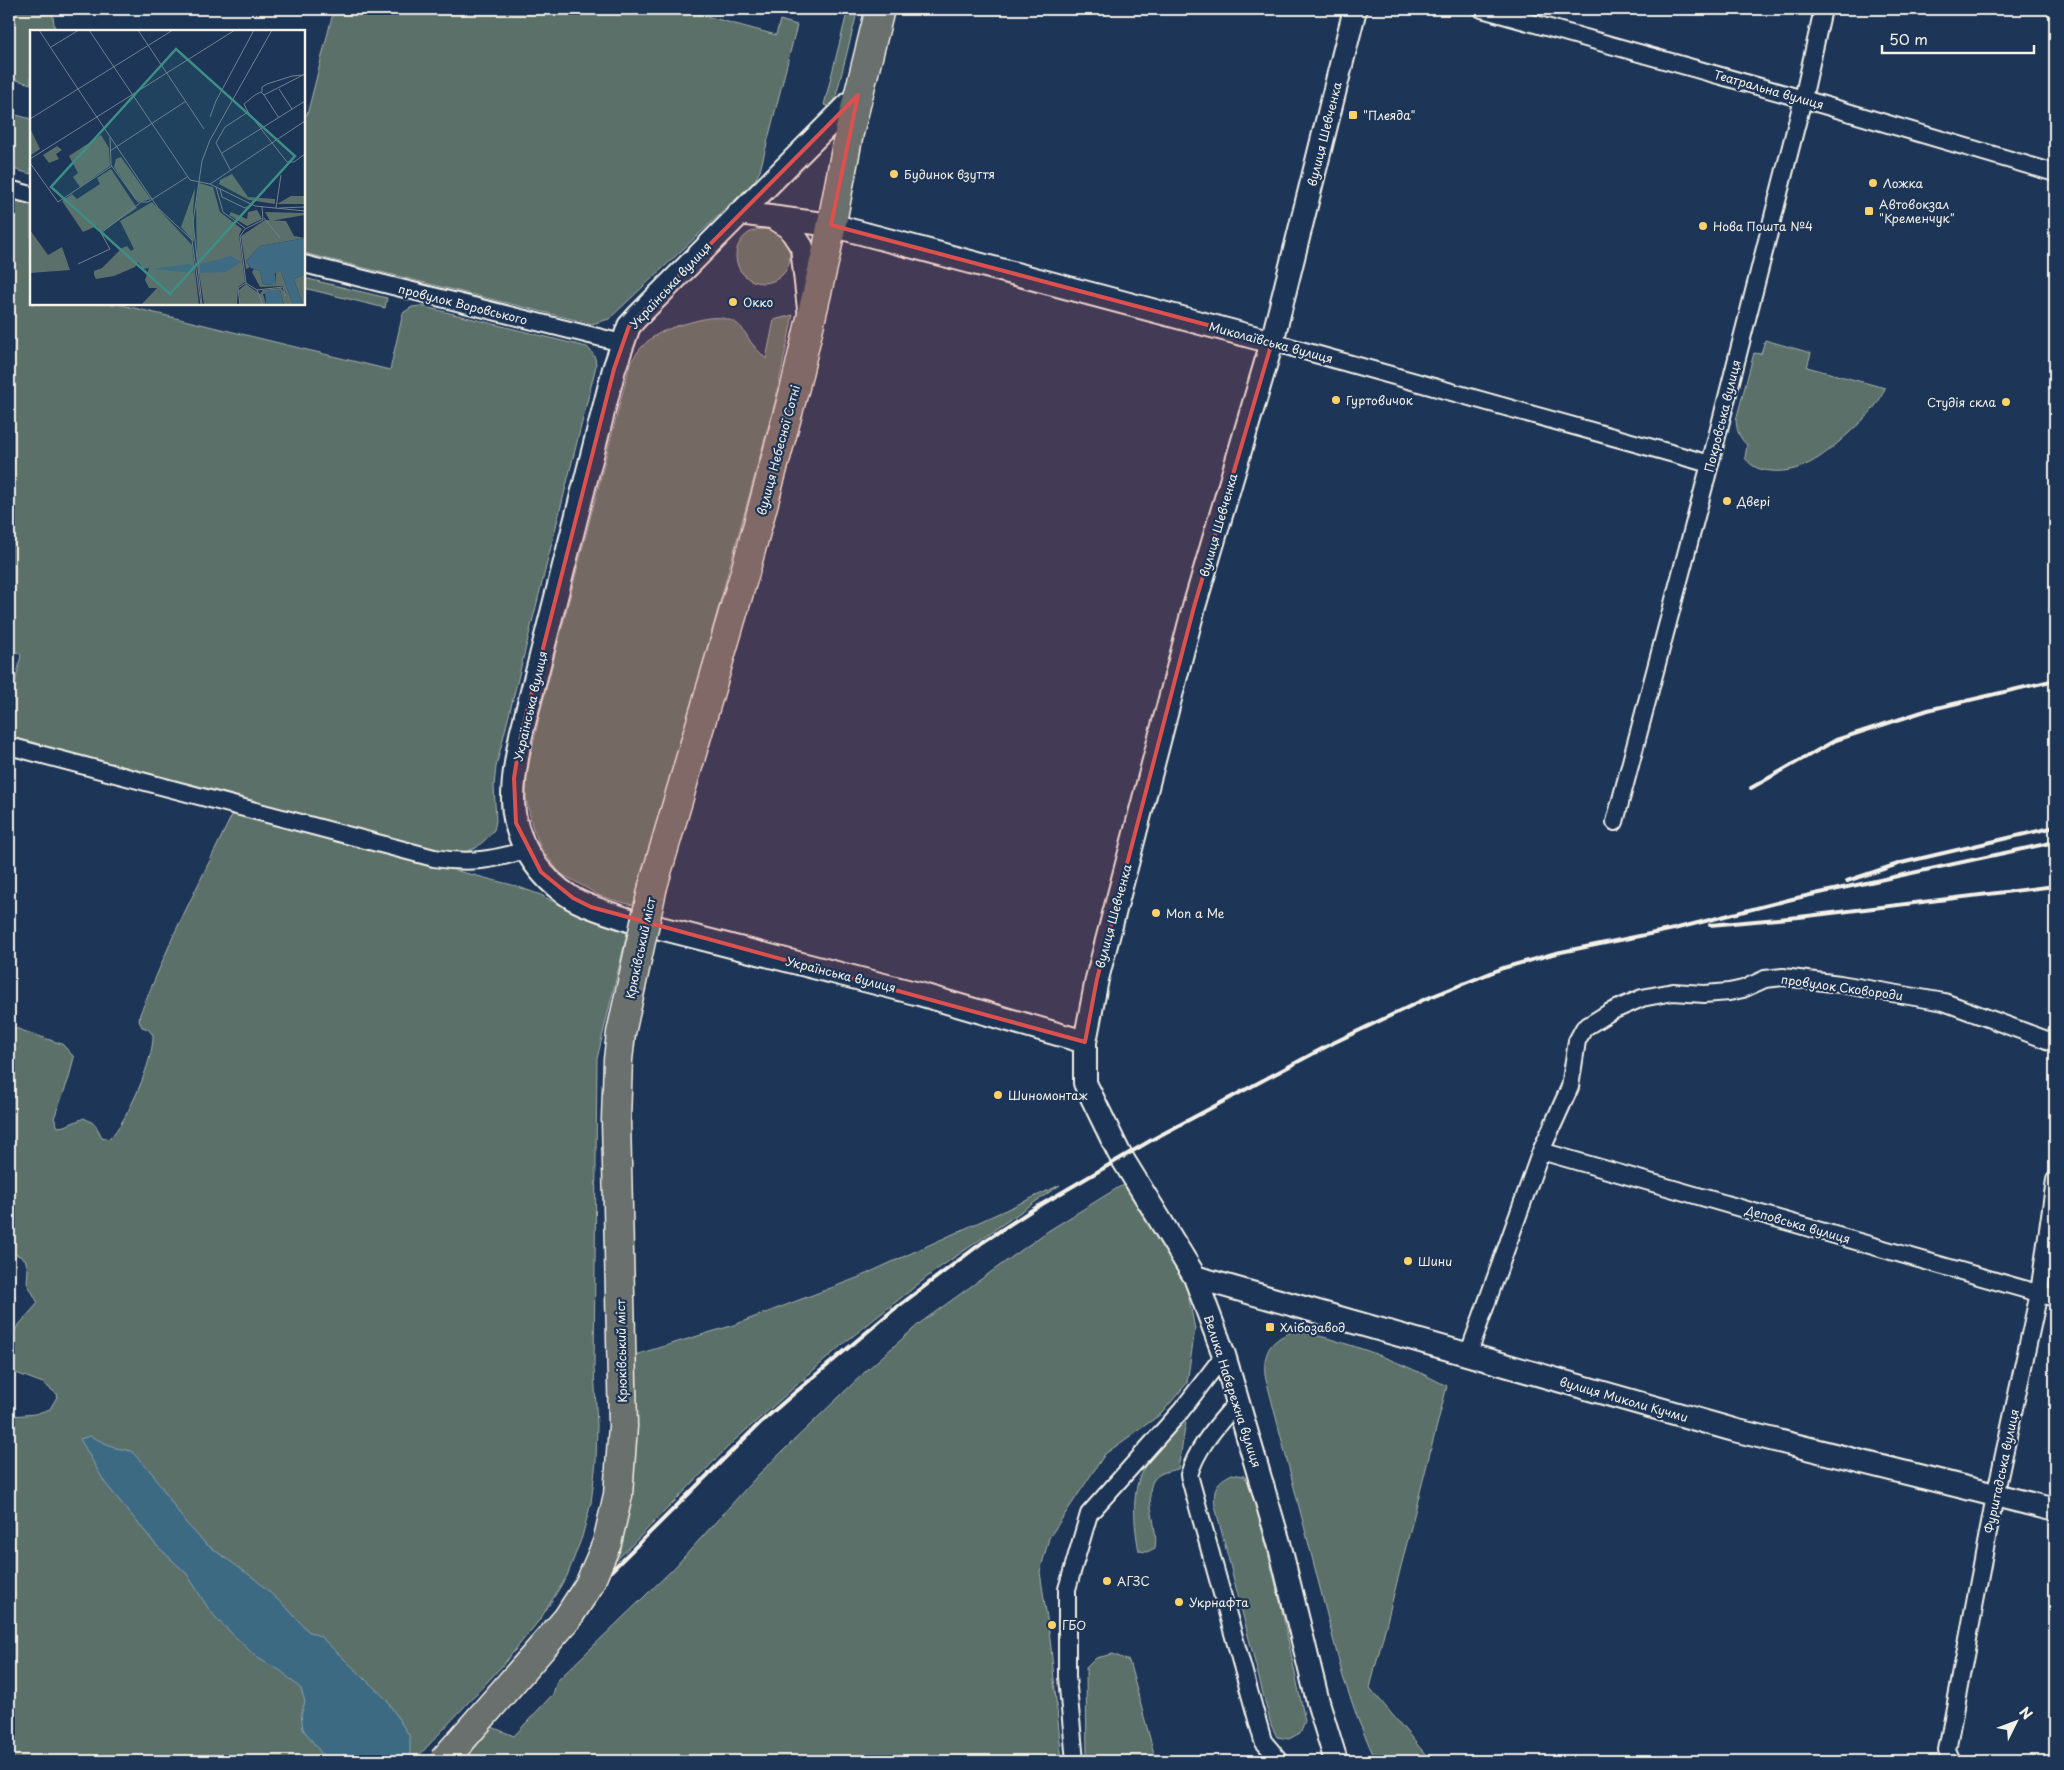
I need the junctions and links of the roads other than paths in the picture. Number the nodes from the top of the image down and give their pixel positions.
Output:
1 (880, 9) edge
2 (1355, 9) edge
3 (1482, 9) edge
4 (1823, 9) edge
5 (858, 94) junction
6 (1803, 99) junction
7 (2055, 173) edge
8 (9, 189) edge
9 (30, 195) edge
10 (739, 213) junction
11 (771, 216) junction
12 (831, 225) junction
13 (305, 264) edge
14 (810, 322) junction
15 (1272, 342) junction
16 (622, 344) junction
17 (1710, 464) junction
18 (9, 746) edge
19 (1615, 822) dead end
20 (527, 850) junction
21 (653, 886) joint
22 (1085, 1042) junction
23 (2055, 1043) edge
24 (1540, 1151) junction
25 (2055, 1180) edge
26 (1195, 1277) junction
27 (2038, 1293) junction
28 (2055, 1298) edge
29 (1224, 1354) junction
30 (1468, 1355) junction
31 (1238, 1401) junction
32 (1995, 1496) junction
33 (2055, 1510) edge
34 (443, 1761) edge
35 (1075, 1761) edge
36 (1280, 1761) edge
37 (1336, 1761) edge
38 (1952, 1761) edge

1 - 5 highway, вулиця Небесної Сотні
2 - 15 street, вулиця Шевченка
3 - 6 street, Театральна вулиця
4 - 6 street, Покровська вулиця
5 - 10 street, Українська вулиця
5 - 12 highway, вулиця Небесної Сотні
6 - 7 street, Театральна вулиця
6 - 17 street, Покровська вулиця
8 - 9 street
10 - 11 street, Миколаївська вулиця
10 - 16 street, Українська вулиця
11 - 12 street, Миколаївська вулиця
11 - 14 street
12 - 14 highway, вулиця Небесної Сотні
12 - 15 street, Миколаївська вулиця
13 - 16 street, провулок Воровського
14 - 21 highway, вулиця Небесної Сотні
15 - 17 street, Миколаївська вулиця
15 - 22 street, вулиця Шевченка
16 - 20 street, Українська вулиця
17 - 19 street, Покровська вулиця
18 - 20 street
20 - 22 street, Українська вулиця
21 - 34 highway, Крюківський міст, bridge
22 - 26 street, Велика Набережна вулиця
23 - 24 street, провулок Сковороди
24 - 27 street, Деповська вулиця
24 - 30 street, провулок Сковороди
25 - 27 street, Фурштадська вулиця
26 - 29 street, Велика Набережна вулиця
26 - 30 street, вулиця Миколи Кучми
27 - 28 street, Деповська вулиця
27 - 32 street, Фурштадська вулиця
29 - 31 street, Велика Набережна вулиця
29 - 35 street
30 - 32 street, вулиця Миколи Кучми
31 - 36 street
31 - 37 street, Велика Набережна вулиця
32 - 33 street, вулиця Миколи Кучми
32 - 38 street, Фурштадська вулиця

